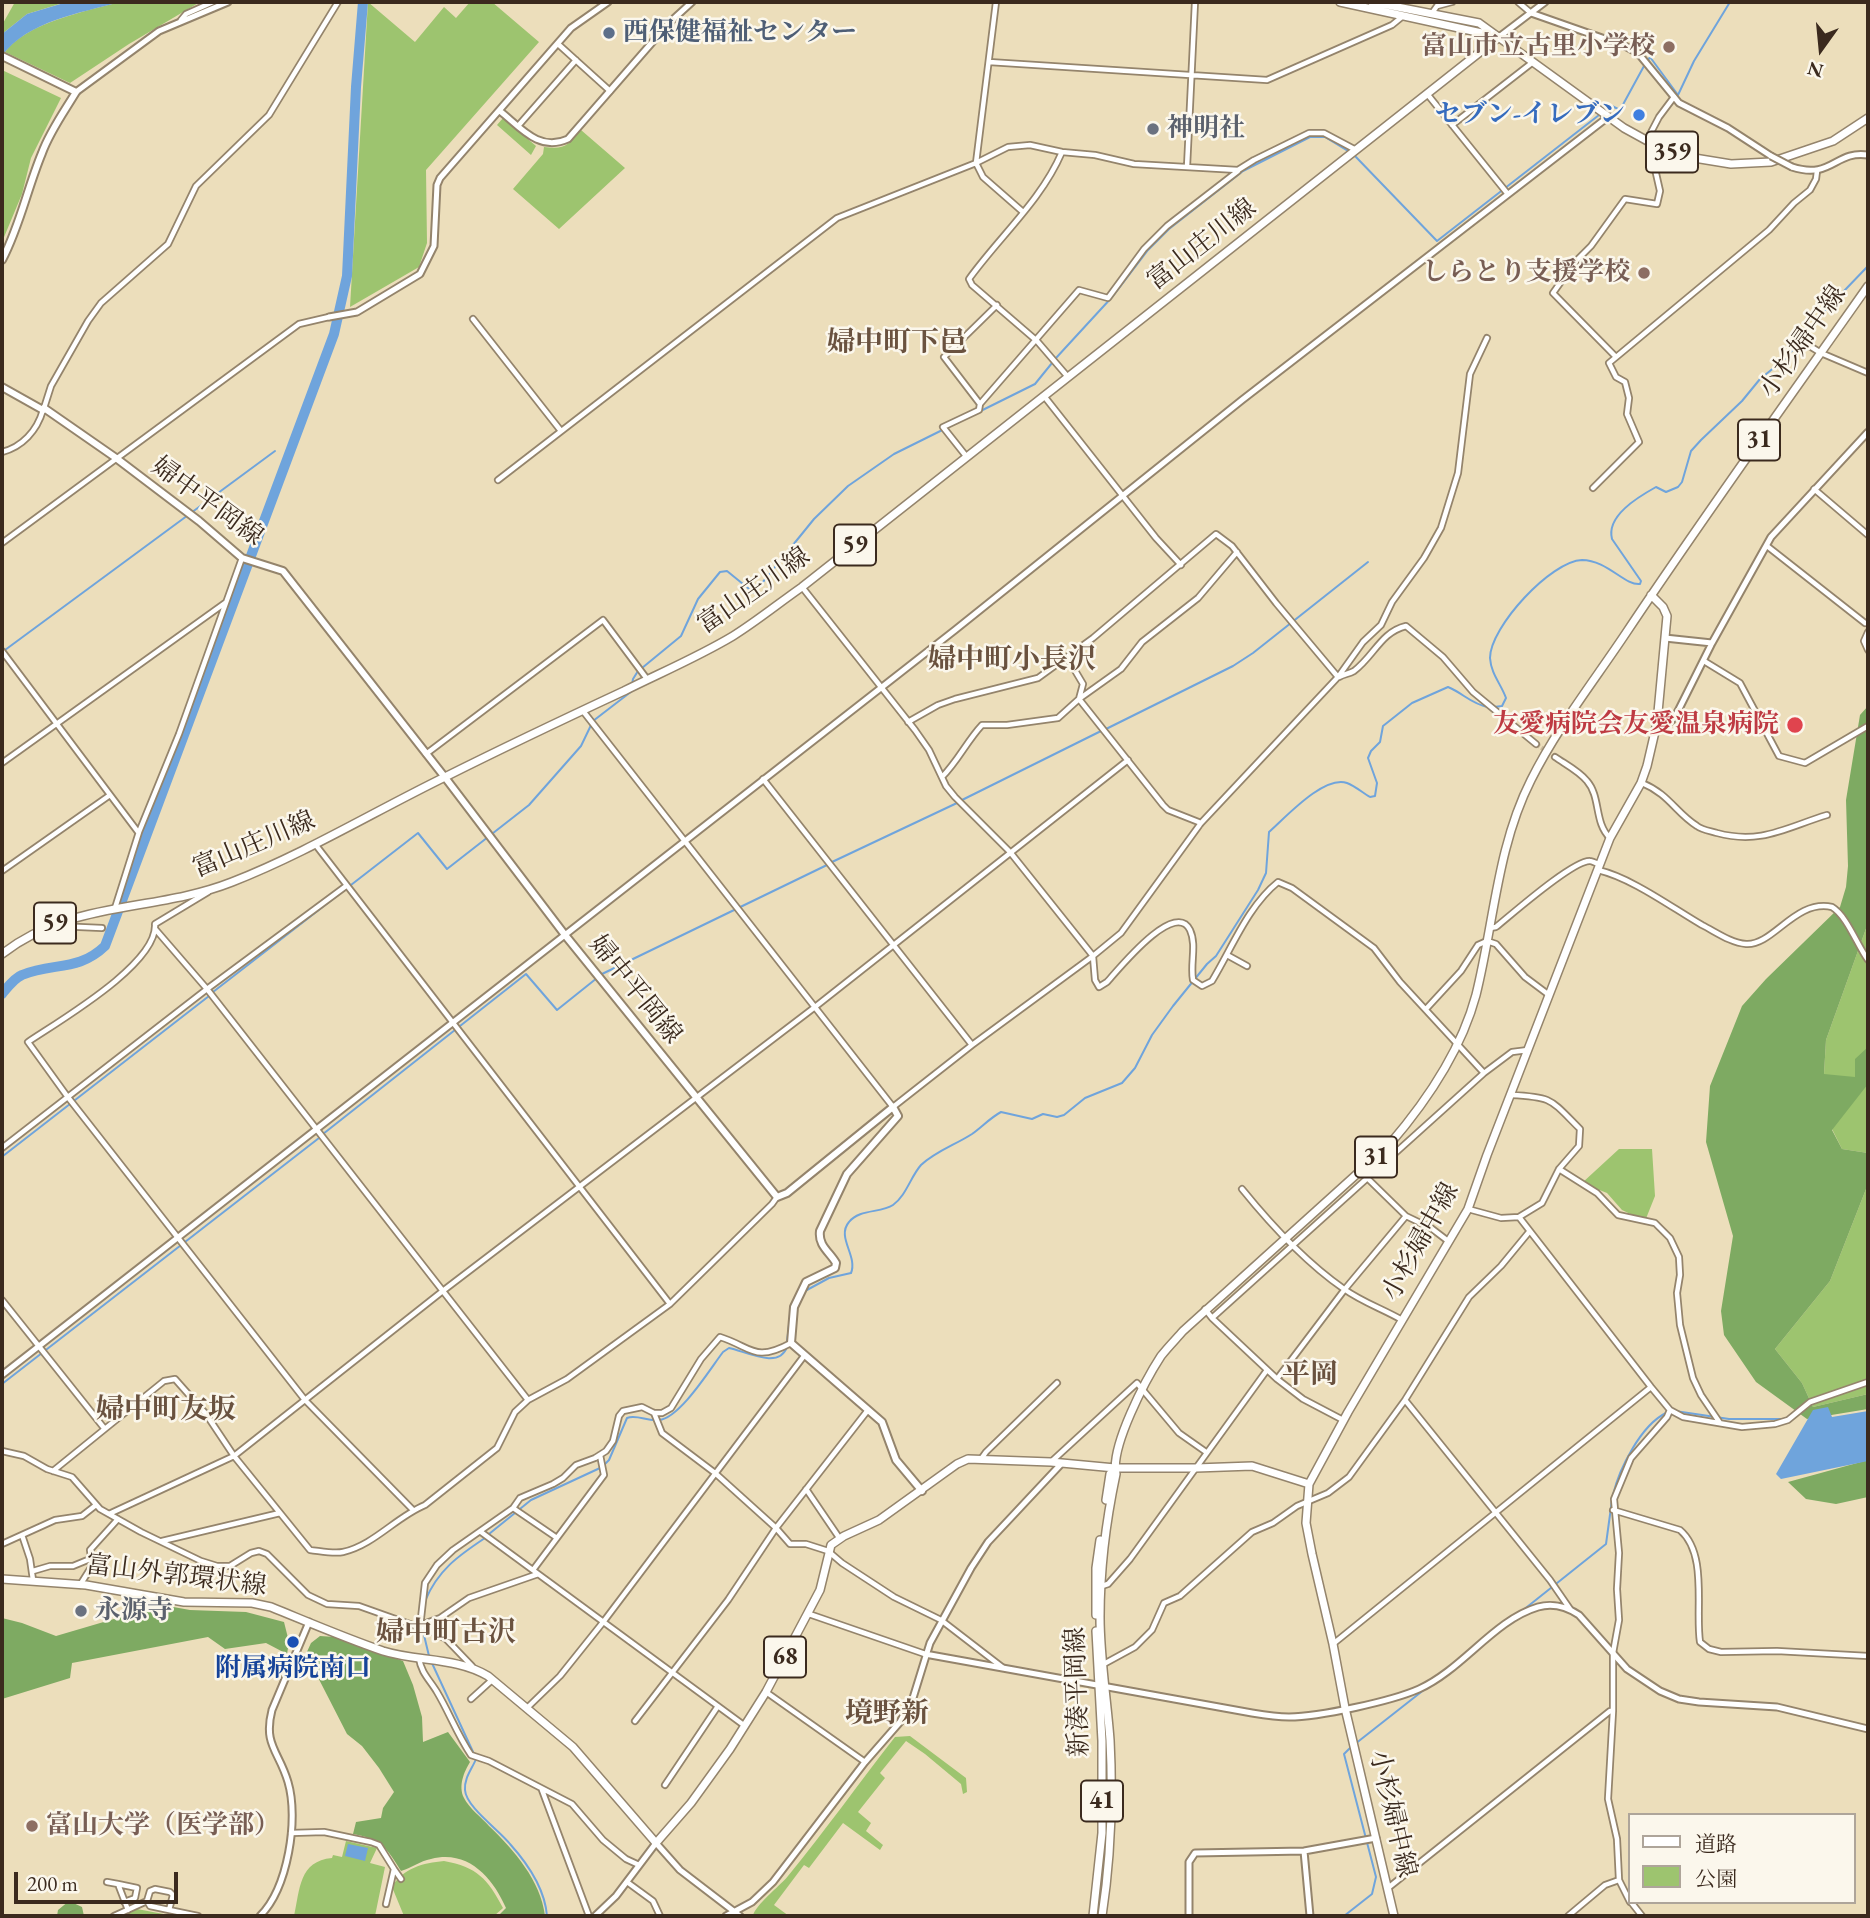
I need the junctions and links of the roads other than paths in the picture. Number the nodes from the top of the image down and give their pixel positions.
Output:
1 (213, 2) edge
2 (228, 2) edge
3 (338, 2) edge
4 (608, 2) edge
5 (692, 2) edge
6 (996, 2) edge
7 (1195, 2) edge
8 (1340, 2) edge
9 (1372, 2) edge
10 (1452, 2) edge
11 (1518, 2) edge
12 (1545, 2) edge
13 (1431, 13) junction
14 (1531, 13) junction
15 (1405, 15) junction
16 (181, 20) junction
17 (1499, 37) junction
18 (558, 44) junction
19 (2, 56) edge
20 (576, 60) junction
21 (989, 62) junction
22 (1533, 62) junction
23 (1190, 75) junction
24 (610, 90) junction
25 (73, 91) junction
26 (1428, 95) junction
27 (1674, 97) junction
28 (500, 110) junction
29 (1608, 117) junction
30 (1868, 118) edge
31 (1452, 125) junction
32 (518, 126) junction
33 (1646, 141) junction
34 (1664, 150) junction
35 (1357, 151) junction
36 (1062, 152) junction
37 (1868, 155) edge
38 (976, 163) junction
39 (1187, 167) junction
40 (1238, 170) junction
41 (1816, 171) junction
42 (1507, 193) junction
43 (1023, 212) junction
44 (2, 260) edge
45 (1868, 286) edge
46 (996, 305) junction
47 (329, 317) joint
48 (473, 319) dead end
49 (1795, 337) dead end
50 (1487, 338) dead end
51 (1037, 341) junction
52 (1821, 353) junction
53 (1616, 357) junction
54 (1868, 373) edge
55 (1068, 377) junction
56 (2, 387) edge
57 (1044, 395) junction
58 (980, 404) junction
59 (44, 409) junction
60 (561, 431) junction
61 (1868, 432) edge
62 (2, 452) edge
63 (966, 456) junction
64 (116, 458) junction
65 (498, 480) dead end
66 (1593, 488) dead end
67 (1814, 489) junction
68 (1123, 495) junction
69 (1868, 535) edge
70 (2, 543) edge
71 (1767, 546) junction
72 (1237, 552) junction
73 (242, 558) junction
74 (1181, 565) junction
75 (802, 587) junction
76 (1651, 595) junction
77 (225, 603) junction
78 (1865, 623) dead end
79 (1868, 632) edge
80 (1665, 638) junction
81 (1712, 643) junction
82 (1868, 650) edge
83 (2, 651) edge
84 (1068, 657) junction
85 (1704, 661) junction
86 (1338, 677) junction
87 (647, 679) junction
88 (881, 687) junction
89 (1079, 699) junction
90 (582, 710) junction
91 (908, 722) junction
92 (55, 723) junction
93 (1657, 723) junction
94 (1868, 726) edge
95 (1536, 744) tunnel mouth
96 (426, 754) junction
97 (1555, 757) tunnel mouth
98 (1128, 760) junction
99 (2, 763) edge
100 (445, 777) junction
101 (942, 777) junction
102 (763, 779) junction
103 (1641, 783) junction
104 (110, 795) junction
105 (1827, 815) dead end
106 (1201, 823) junction
107 (139, 832) junction
108 (1610, 838) junction
109 (683, 840) junction
110 (315, 844) junction
111 (1010, 852) junction
112 (1599, 868) junction
113 (2, 871) edge
114 (346, 886) junction
115 (218, 887) junction
116 (115, 908) junction
117 (49, 926) junction
118 (102, 928) dead end
119 (1490, 929) junction
120 (156, 930) junction
121 (565, 935) junction
122 (1487, 941) junction
123 (894, 943) junction
124 (2, 952) edge
125 (1227, 955) junction
126 (1093, 956) junction
127 (1868, 960) edge
128 (1247, 967) dead end
129 (207, 989) junction
130 (1549, 995) junction
131 (815, 1007) junction
132 (1426, 1009) junction
133 (453, 1023) junction
134 (1457, 1044) junction
135 (972, 1045) junction
136 (1528, 1050) junction
137 (1484, 1073) junction
138 (1511, 1095) junction
139 (68, 1096) junction
140 (698, 1097) junction
141 (893, 1107) junction
142 (316, 1130) junction
143 (2, 1148) edge
144 (1559, 1169) junction
145 (1360, 1171) junction
146 (1368, 1178) junction
147 (581, 1187) junction
148 (1242, 1189) dead end
149 (777, 1196) junction
150 (1468, 1209) junction
151 (1406, 1216) junction
152 (1519, 1217) junction
153 (1529, 1232) junction
154 (177, 1238) junction
155 (1284, 1238) junction
156 (1449, 1242) junction
157 (1292, 1246) junction
158 (1345, 1289) junction
159 (444, 1290) junction
160 (2, 1300) edge
161 (670, 1304) junction
162 (1204, 1309) junction
163 (1212, 1318) junction
164 (1402, 1320) junction
165 (791, 1343) junction
166 (38, 1346) junction
167 (804, 1356) junction
168 (1267, 1370) junction
169 (2, 1375) edge
170 (1277, 1379) junction
171 (1868, 1382) edge
172 (1057, 1383) dead end
173 (1651, 1387) junction
174 (1143, 1388) junction
175 (305, 1400) junction
176 (527, 1400) junction
177 (1405, 1400) junction
178 (1670, 1409) junction
179 (868, 1410) junction
180 (654, 1413) junction
181 (1343, 1420) junction
182 (1721, 1423) junction
183 (104, 1428) junction
184 (2, 1451) edge
185 (1206, 1452) junction
186 (600, 1455) junction
187 (234, 1456) junction
188 (981, 1459) junction
189 (1051, 1462) junction
190 (1062, 1463) junction
191 (1115, 1468) junction
192 (1196, 1468) junction
193 (53, 1471) junction
194 (715, 1473) junction
195 (1309, 1484) junction
196 (806, 1489) junction
197 (922, 1491) junction
198 (97, 1504) junction
199 (1306, 1504) junction
200 (513, 1508) junction
201 (413, 1510) junction
202 (1614, 1510) junction
203 (1497, 1512) junction
204 (280, 1513) junction
205 (110, 1514) junction
206 (118, 1519) junction
207 (776, 1528) junction
208 (481, 1532) junction
209 (22, 1535) junction
210 (557, 1538) junction
211 (840, 1539) junction
212 (162, 1541) junction
213 (2, 1544) edge
214 (828, 1552) junction
215 (90, 1559) junction
216 (33, 1571) junction
217 (536, 1572) junction
218 (2, 1579) edge
219 (33, 1581) junction
220 (80, 1585) junction
221 (1102, 1586) junction
222 (1570, 1609) junction
223 (809, 1614) junction
224 (941, 1620) junction
225 (604, 1621) junction
226 (309, 1622) junction
227 (420, 1627) junction
228 (1333, 1644) junction
229 (1613, 1653) junction
230 (925, 1654) junction
231 (1868, 1656) edge
232 (419, 1658) junction
233 (1102, 1665) junction
234 (472, 1666) junction
235 (1005, 1669) junction
236 (671, 1672) junction
237 (492, 1679) junction
238 (1101, 1686) junction
239 (766, 1692) junction
240 (471, 1699) dead end
241 (718, 1706) junction
242 (527, 1708) junction
243 (1345, 1708) junction
244 (1614, 1711) junction
245 (635, 1721) dead end
246 (745, 1726) junction
247 (1868, 1729) edge
248 (865, 1762) junction
249 (665, 1785) dead end
250 (542, 1790) junction
251 (291, 1833) junction
252 (1376, 1838) junction
253 (656, 1843) junction
254 (1304, 1850) junction
255 (639, 1865) junction
256 (394, 1869) junction
257 (401, 1879) dead end
258 (1619, 1880) junction
259 (107, 1881) dead end
260 (627, 1882) junction
261 (118, 1884) junction
262 (1388, 1888) junction
263 (1629, 1898) edge
264 (147, 1901) junction
265 (124, 1902) junction
266 (386, 1904) dead end
267 (128, 1910) junction
268 (169, 1910) junction
269 (737, 1914) edge
270 (114, 1916) edge
271 (198, 1916) edge
272 (260, 1916) edge
273 (589, 1916) edge
274 (595, 1916) edge
275 (660, 1916) edge
276 (726, 1916) edge
277 (1093, 1916) edge
278 (1102, 1916) edge
279 (1189, 1916) edge
280 (1310, 1916) edge
281 (1394, 1916) edge
282 (1568, 1916) edge

1 - 16 street
2 - 16 street
3 - 59 street
4 - 18 street
5 - 24 street
6 - 21 street
7 - 23 street
8 - 15 main road, 359
9 - 13 main road, 359
10 - 13 street
11 - 14 street
12 - 14 street
13 - 17 main road, 359
14 - 17 street
14 - 27 street
15 - 17 main road, 359
15 - 23 street
16 - 25 street
17 - 22 main road, 359
17 - 26 main road, 富山庄川線 / 59
18 - 20 street
18 - 28 street
19 - 25 main road
20 - 24 street
20 - 32 street
21 - 23 street
21 - 38 street
22 - 29 main road, 359
22 - 31 street
23 - 39 street
24 - 32 street
25 - 44 main road
26 - 31 street
26 - 35 main road, 富山庄川線 / 59
27 - 33 street
27 - 41 street, bridge
28 - 32 street
28 - 47 street
29 - 33 main road, 359
29 - 42 street
30 - 34 main road, 359
31 - 42 street
33 - 34 main road, 359
34 - 53 street
35 - 40 street
35 - 55 main road, 富山庄川線 / 59
36 - 38 street
36 - 39 street
36 - 43 street
37 - 41 street
38 - 43 street
38 - 60 street
39 - 40 street
40 - 51 street
41 - 53 street
42 - 68 street
43 - 46 street
45 - 52 main road, 小杉婦中線 / 31
46 - 51 street
46 - 58 street
47 - 64 street
48 - 60 street
49 - 52 street
50 - 86 street
51 - 55 street
51 - 58 street
52 - 54 street
52 - 76 main road, 小杉婦中線 / 31
53 - 66 street
55 - 57 main road, 富山庄川線 / 59
56 - 59 main road, 婦中平岡線
57 - 63 main road, 富山庄川線 / 59
57 - 68 street
58 - 63 street
59 - 62 street
59 - 64 main road, 婦中平岡線
60 - 65 street
61 - 67 street
63 - 75 main road, 富山庄川線 / 59
64 - 70 street
64 - 73 main road, 婦中平岡線
67 - 69 street
67 - 71 street
68 - 74 street
68 - 88 street
71 - 78 street
71 - 81 street
72 - 74 street
72 - 86 street
72 - 89 street
73 - 77 street
73 - 96 main road, 婦中平岡線
74 - 84 street
75 - 87 main road, 富山庄川線 / 59
75 - 88 street
76 - 80 main road, 小杉婦中線
76 - 119 main road, 小杉婦中線 / 31
77 - 92 street
77 - 107 street
79 - 82 street
80 - 81 street
80 - 93 main road, 小杉婦中線
81 - 85 street
83 - 92 street
84 - 89 street
84 - 91 street
85 - 93 street
85 - 94 street
86 - 95 street
86 - 106 street
87 - 90 main road, 富山庄川線 / 59
87 - 96 street
88 - 91 street
88 - 102 street
89 - 98 street
89 - 101 street
90 - 100 main road, 富山庄川線 / 59
90 - 109 street
91 - 101 street
92 - 99 street
92 - 104 street
93 - 103 main road, 小杉婦中線
96 - 100 main road, 婦中平岡線
97 - 108 street
98 - 106 street
98 - 111 street
100 - 110 main road, 富山庄川線 / 59
100 - 121 main road, 婦中平岡線
101 - 111 street
102 - 109 street
102 - 123 street
103 - 105 street
103 - 108 main road, 小杉婦中線
104 - 107 street
104 - 113 street
106 - 126 street
107 - 116 street
108 - 112 main road, 小杉婦中線
109 - 121 street
109 - 131 street
110 - 114 street
110 - 115 main road, 富山庄川線 / 59
111 - 123 street
111 - 126 street
112 - 119 street
112 - 127 street
112 - 130 main road, 小杉婦中線
114 - 129 street
114 - 133 street
115 - 116 main road, 富山庄川線 / 59
115 - 120 street
116 - 117 main road, 富山庄川線 / 59
117 - 118 street
117 - 124 main road, 富山庄川線 / 59
119 - 122 main road, 小杉婦中線 / 31
120 - 129 street
120 - 139 street
121 - 133 street
121 - 140 main road, 婦中平岡線
122 - 130 street
122 - 132 street
122 - 134 main road, 小杉婦中線 / 31
123 - 131 street
123 - 135 street
125 - 126 street
125 - 128 street
125 - 132 street
126 - 135 street
129 - 139 street
129 - 142 street
130 - 136 main road, 小杉婦中線
131 - 140 street
131 - 141 street
132 - 134 street
133 - 142 street
133 - 147 street
134 - 137 street
134 - 145 main road, 小杉婦中線 / 31
135 - 141 street
136 - 137 street
136 - 138 main road, 小杉婦中線
137 - 146 street
138 - 144 street
138 - 150 main road, 小杉婦中線
139 - 143 street
139 - 154 street
140 - 147 street
140 - 149 main road, 婦中平岡線
141 - 149 main road
141 - 165 main road
142 - 154 street
142 - 159 street
144 - 152 street
144 - 182 street
145 - 146 street
145 - 155 main road, 小杉婦中線 / 31
146 - 151 street
146 - 157 street
147 - 159 street
147 - 161 street
148 - 155 street
149 - 161 street
150 - 152 street
150 - 156 main road, 小杉婦中線
151 - 156 street
151 - 158 street
152 - 153 street
153 - 173 street
153 - 177 street
154 - 166 street
154 - 175 street
155 - 157 street
155 - 162 main road, 小杉婦中線 / 31
156 - 164 main road, 小杉婦中線
157 - 158 street
157 - 163 street
158 - 164 street
158 - 170 street
159 - 175 street
159 - 176 street
160 - 166 street
161 - 176 street
162 - 163 street
162 - 174 main road, 小杉婦中線 / 31
163 - 168 street
164 - 181 main road, 小杉婦中線
165 - 167 main road
165 - 180 street
166 - 169 street
166 - 183 street
167 - 179 main road
167 - 194 street
168 - 170 street
168 - 185 street
170 - 181 street
171 - 182 street
172 - 188 street
173 - 178 street
173 - 203 street
174 - 185 street
174 - 189 street
174 - 191 main road, 小杉婦中線 / 31
175 - 187 street
175 - 201 street
176 - 201 street
177 - 199 street
177 - 203 street
178 - 182 street
178 - 202 street
179 - 196 street
179 - 197 main road
180 - 186 street
180 - 194 street
181 - 195 main road, 小杉婦中線
183 - 187 street
183 - 193 street
184 - 193 street
185 - 192 street
186 - 200 street
186 - 210 street
187 - 204 street
187 - 205 street
188 - 189 main road
188 - 197 main road
189 - 190 main road
190 - 191 main road
190 - 224 street
191 - 192 main road
191 - 221 main road, 新湊平岡線 / 41
191 - 238 main road, 新湊平岡線 / 41
192 - 195 main road
192 - 221 street
193 - 198 street
194 - 207 street
194 - 225 street
195 - 199 main road, 小杉婦中線
196 - 207 street
196 - 211 street
197 - 211 main road
198 - 205 street
198 - 209 street
199 - 228 main road, 小杉婦中線
199 - 233 street
200 - 208 street
200 - 210 street
201 - 204 street
202 - 229 street
202 - 231 street
203 - 222 street
203 - 228 street
204 - 212 street
205 - 206 street
206 - 212 street
206 - 215 street
207 - 214 street
207 - 236 street
208 - 217 street
208 - 227 street
209 - 213 street
209 - 216 street
210 - 217 street
211 - 214 main road
212 - 227 street
214 - 223 main road, 68
214 - 224 street
215 - 216 street
215 - 220 street
216 - 219 street
217 - 225 street
217 - 227 street
218 - 219 main road, 富山外郭環状線
219 - 220 main road, 富山外郭環状線
220 - 226 main road, 富山外郭環状線
221 - 233 main road, 新湊平岡線 / 41
222 - 229 street
222 - 243 street
223 - 230 street
223 - 239 main road, 68
224 - 230 street
224 - 235 street
225 - 236 street
225 - 242 street
226 - 232 main road, 富山外郭環状線
226 - 251 street
227 - 234 street
228 - 243 main road, 小杉婦中線
229 - 244 street
229 - 247 street
230 - 235 street
230 - 248 street
232 - 234 main road, 富山外郭環状線
232 - 250 street
233 - 238 main road, 新湊平岡線 / 41
234 - 237 main road, 富山外郭環状線
235 - 238 street
236 - 241 street
236 - 245 street
237 - 240 street
237 - 242 main road, 富山外郭環状線
238 - 243 street
238 - 277 main road, 新湊平岡線 / 41
238 - 278 main road, 新湊平岡線 / 41
239 - 246 main road, 68
239 - 248 street
241 - 246 street
241 - 249 street
242 - 253 main road, 富山外郭環状線
243 - 252 main road, 小杉婦中線
244 - 258 street
244 - 262 street
246 - 253 main road, 68
248 - 269 street
250 - 255 street
250 - 273 street
251 - 256 street
251 - 272 street
252 - 254 street
252 - 262 main road, 小杉婦中線
253 - 255 street
253 - 269 street
254 - 279 street
254 - 280 street
255 - 260 street
256 - 257 street
256 - 266 street
258 - 263 street
258 - 282 street
259 - 261 street
260 - 274 street
260 - 275 street
261 - 265 street
261 - 265 street
262 - 281 main road, 小杉婦中線
264 - 267 street
264 - 268 street
264 - 268 street
265 - 267 street
267 - 270 street
268 - 271 street
269 - 276 street

